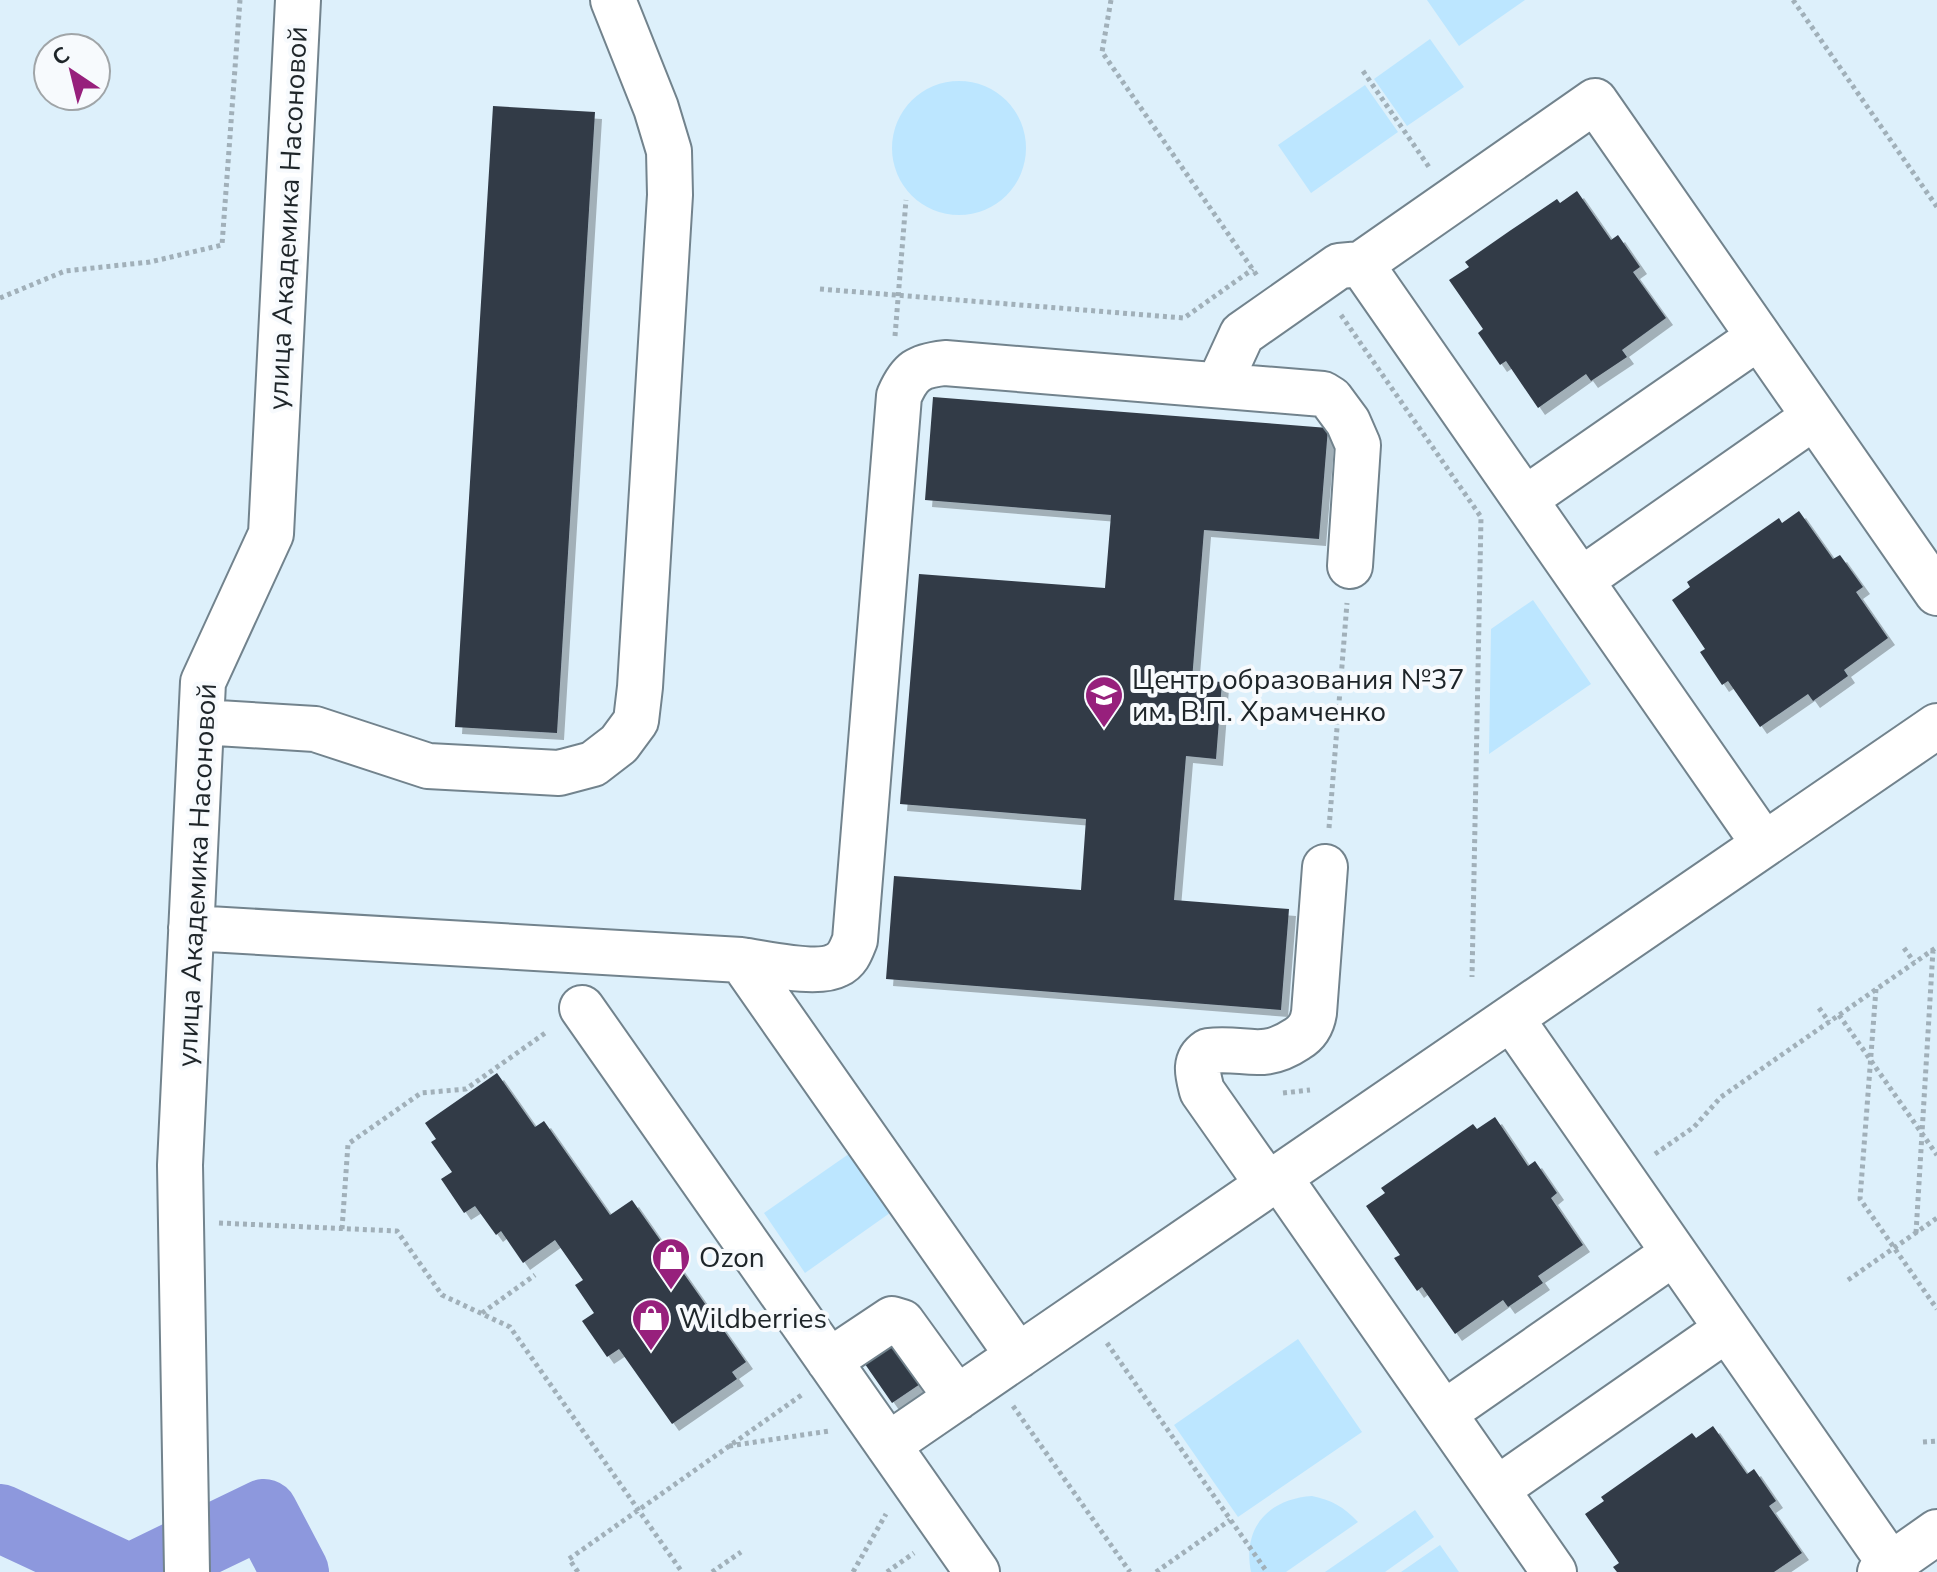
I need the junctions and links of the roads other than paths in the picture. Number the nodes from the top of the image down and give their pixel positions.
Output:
1 (298, 0) edge
2 (613, 0) edge
3 (1361, 264) junction
4 (1759, 337) junction
5 (1219, 384) junction
6 (1814, 417) junction
7 (1525, 499) junction
8 (1350, 566) road end
9 (1581, 580) junction
10 (1937, 593) edge
11 (201, 722) junction
12 (1937, 726) edge
13 (1764, 844) junction
14 (1325, 867) road end
15 (192, 914) junction
16 (741, 960) junction
17 (582, 1008) road end
18 (1511, 1018) junction
19 (1274, 1181) junction
20 (1674, 1253) junction
21 (1727, 1329) junction
22 (1018, 1356) junction
23 (833, 1366) junction
24 (957, 1398) junction
25 (1444, 1413) junction
26 (888, 1445) junction
27 (1497, 1489) junction
28 (1937, 1532) edge
29 (1885, 1568) edge
30 (187, 1572) edge
31 (977, 1572) edge
32 (1554, 1572) edge

1 - 11 street, улица Академика Насоновой
2 - 11 street
3 - 4 street
3 - 5 street
3 - 7 street
4 - 6 street
4 - 7 street
5 - 8 street
5 - 16 street
6 - 9 street
6 - 10 street
7 - 9 street
9 - 13 street
11 - 15 street, улица Академика Насоновой
12 - 13 street
13 - 18 street
14 - 19 street
15 - 16 street
15 - 30 street, улица Академика Насоновой
16 - 22 street
17 - 23 street
18 - 19 street
18 - 20 street
19 - 22 street
19 - 25 street
20 - 21 street
20 - 25 street
21 - 27 street
21 - 29 street
22 - 24 street
23 - 24 street
23 - 26 street
24 - 26 street
25 - 27 street
26 - 31 street
27 - 32 street
28 - 29 street

